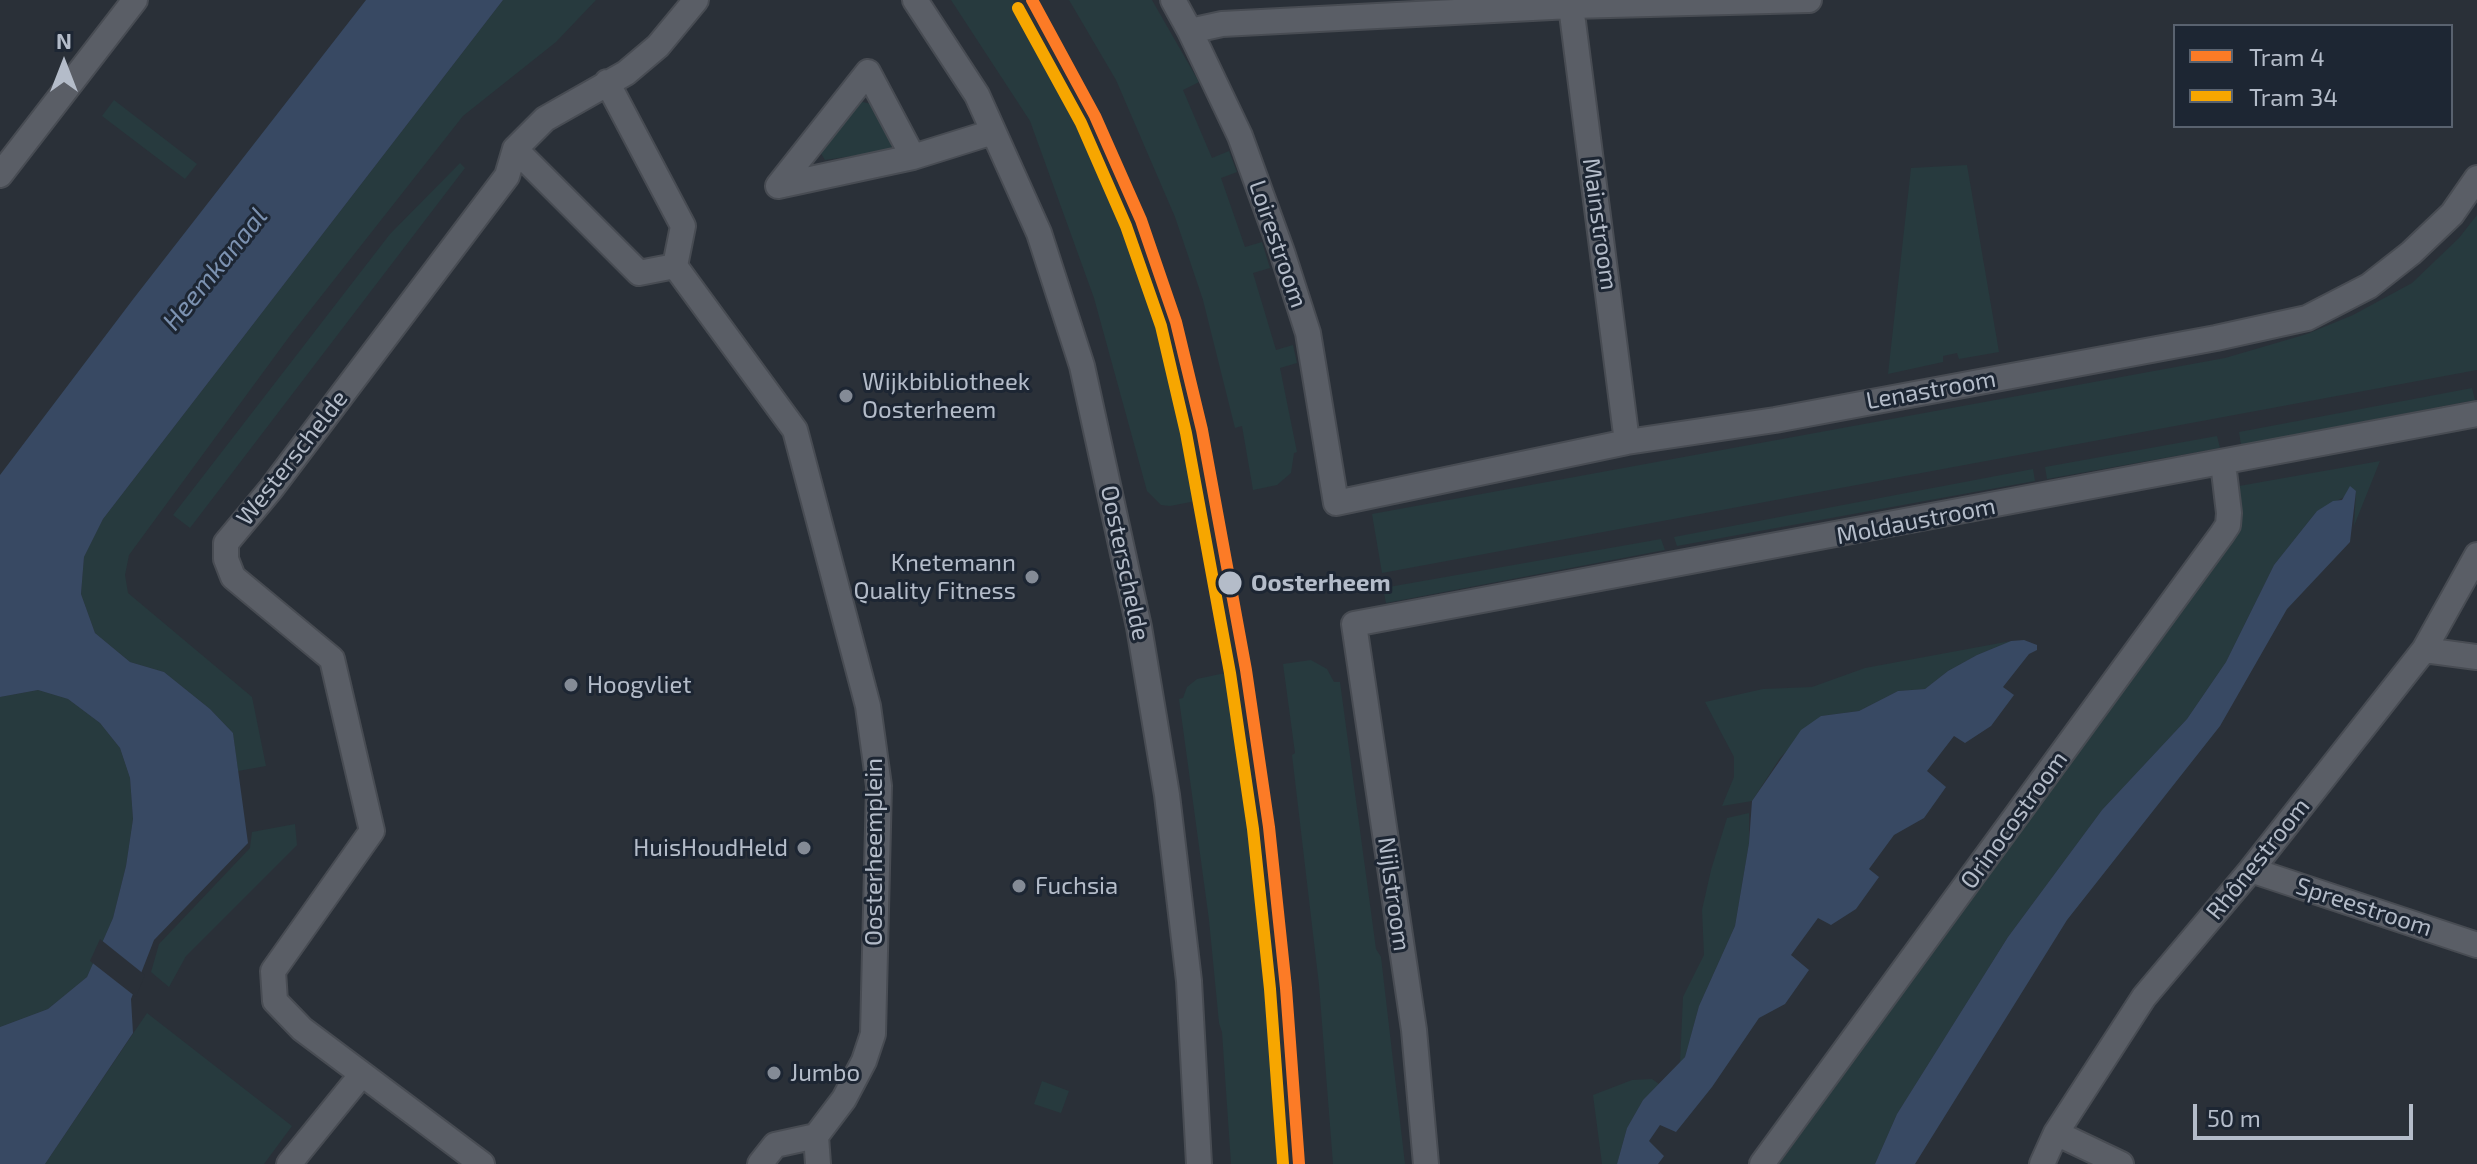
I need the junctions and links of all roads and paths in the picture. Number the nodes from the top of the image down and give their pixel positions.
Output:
1 (135, 0) edge
2 (696, 0) edge
3 (915, 0) edge
4 (1173, 0) edge
5 (1809, 0) edge
6 (1571, 6) junction
7 (1190, 31) junction
8 (607, 82) junction
9 (993, 132) junction
10 (515, 149) junction
11 (913, 157) junction
12 (0, 175) edge
13 (2477, 178) edge
14 (675, 266) junction
15 (2477, 414) edge
16 (1627, 442) junction
17 (2223, 463) junction
18 (1336, 503) joint
19 (2477, 555) edge
20 (1354, 624) joint
21 (2424, 650) junction
22 (2477, 657) edge
23 (2251, 870) junction
24 (2477, 945) edge
25 (362, 1074) junction
26 (2056, 1133) junction
27 (816, 1136) junction
28 (299, 1161) edge
29 (482, 1164) edge
30 (760, 1164) edge
31 (818, 1164) edge
32 (1199, 1164) edge
33 (1426, 1164) edge
34 (1762, 1164) edge
35 (2042, 1164) edge
36 (2121, 1164) edge

1 - 12 street
2 - 8 street, Westerschelde
3 - 9 street, Oosterschelde
4 - 7 street, Loirestroom
5 - 6 street
6 - 7 street
6 - 16 street, Mainstroom
7 - 18 street, Loirestroom
8 - 10 street, Westerschelde
8 - 14 street
9 - 11 street
9 - 32 street, Oosterschelde
10 - 14 street
10 - 25 street, Westerschelde
11 - 11 street
13 - 16 street, Lenastroom
14 - 27 street, Oosterheemplein
15 - 17 street, Moldaustroom
16 - 18 street, Lenastroom
17 - 20 street, Moldaustroom
17 - 34 street, Orinocostroom
19 - 21 street, Rhônestroom
20 - 33 street, Nijlstroom
21 - 22 street
21 - 23 street, Rhônestroom
23 - 24 street, Spreestroom
23 - 26 street, Rhônestroom
25 - 28 street
25 - 29 street
26 - 35 street, Rhônestroom
26 - 36 street
27 - 30 street
27 - 31 street

